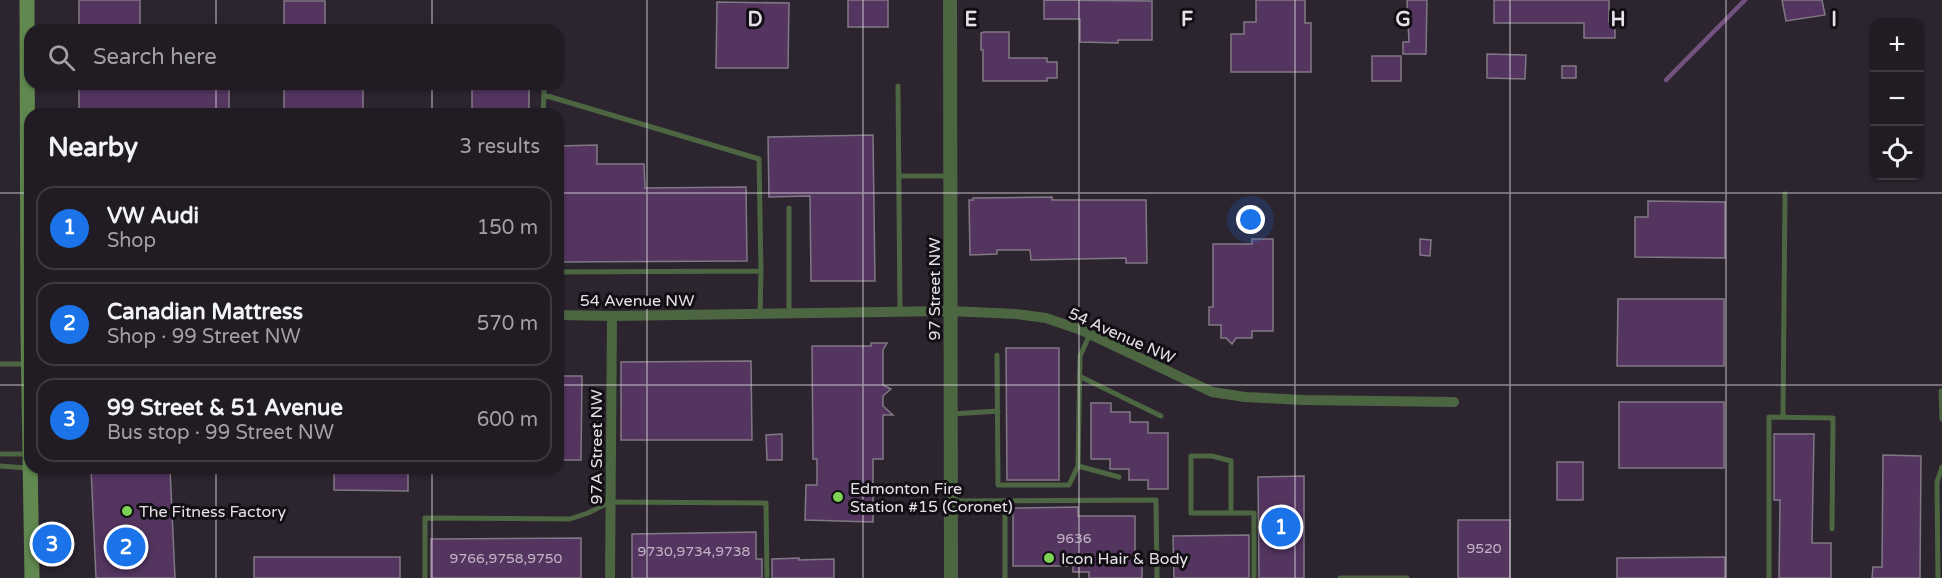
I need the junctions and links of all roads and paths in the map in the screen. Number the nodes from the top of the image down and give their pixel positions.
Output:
1 (27, 0) edge
2 (950, 0) edge
3 (27, 24) edge
4 (898, 86) dead end
5 (28, 90) edge
6 (544, 90) edge
7 (544, 95) junction
8 (28, 108) edge
9 (543, 108) edge
10 (899, 176) junction
11 (950, 176) junction
12 (1785, 194) dead end
13 (789, 208) dead end
14 (761, 271) junction
15 (564, 272) edge
16 (950, 311) junction
17 (900, 312) junction
18 (760, 314) junction
19 (789, 314) junction
20 (564, 315) edge
21 (612, 316) junction
22 (1090, 334) junction
23 (997, 356) dead end
24 (0, 364) edge
25 (24, 364) edge
26 (1079, 376) junction
27 (1941, 391) edge
28 (1454, 402) dead end
29 (998, 411) junction
30 (950, 414) junction
31 (1161, 416) dead end
32 (1783, 417) junction
33 (1942, 419) edge
34 (0, 453) edge
35 (24, 460) edge
36 (24, 462) edge
37 (0, 466) edge
38 (1078, 466) junction
39 (1942, 467) edge
40 (29, 474) edge
41 (1119, 477) dead end
42 (951, 501) junction
43 (1005, 501) junction
44 (610, 502) junction
45 (1232, 513) junction
46 (1832, 528) dead end
47 (32, 578) edge
48 (425, 578) edge
49 (610, 578) edge
50 (767, 578) edge
51 (951, 578) edge
52 (1005, 578) edge
53 (1156, 578) edge
54 (1254, 578) edge
55 (1340, 578) edge
56 (1407, 578) edge
57 (1769, 578) edge
58 (1938, 578) edge

1 - 3 main road
2 - 11 street, 97 Street NW
4 - 10 lane
5 - 8 main road
6 - 7 lane
7 - 9 lane
7 - 14 lane
10 - 11 lane
10 - 17 lane
11 - 16 street, 97 Street NW
12 - 32 lane
13 - 19 lane
14 - 15 lane
14 - 18 lane
16 - 17 street, 54 Avenue NW
16 - 22 street, 54 Avenue NW
16 - 30 street, 97 Street NW
17 - 19 street, 54 Avenue NW
18 - 19 street, 54 Avenue NW
18 - 21 street, 54 Avenue NW
20 - 21 street, 54 Avenue NW
21 - 44 street, 97A Street NW
22 - 26 lane
22 - 28 street, 54 Avenue NW
23 - 29 lane
24 - 25 lane
26 - 31 lane
26 - 38 lane
27 - 33 lane
29 - 30 lane
29 - 38 lane
30 - 42 street, 97 Street NW
32 - 46 lane
32 - 57 lane
34 - 35 lane
36 - 37 lane
38 - 41 lane
39 - 58 lane
40 - 47 main road
42 - 43 lane
42 - 51 street, 97 Street NW
43 - 52 lane
43 - 53 lane
44 - 48 lane
44 - 49 street, 97A Street NW
44 - 50 lane
45 - 45 lane
45 - 54 lane
55 - 56 lane

